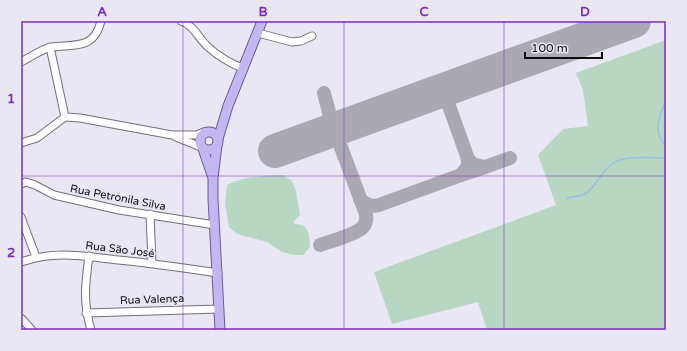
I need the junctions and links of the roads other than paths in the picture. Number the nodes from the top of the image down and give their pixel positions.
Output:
1 (101, 21) edge
2 (181, 21) edge
3 (262, 21) edge
4 (258, 33) junction
5 (312, 36) dead end
6 (50, 47) junction
7 (21, 62) edge
8 (242, 68) junction
9 (228, 106) junction
10 (65, 117) junction
11 (206, 132) junction
12 (172, 136) junction
13 (218, 142) junction
14 (21, 143) edge
15 (202, 148) junction
16 (213, 178) junction
17 (21, 184) edge
18 (150, 214) junction
19 (21, 217) edge
20 (215, 225) junction
21 (89, 256) junction
22 (36, 257) junction
23 (21, 262) edge
24 (152, 263) junction
25 (218, 273) junction
26 (219, 309) junction
27 (86, 313) junction
28 (21, 318) edge
29 (32, 330) edge
30 (91, 330) edge
31 (220, 330) edge

1 - 6 street
2 - 8 street
3 - 4 main road
4 - 5 street
4 - 8 main road
6 - 7 street
6 - 10 street
8 - 9 main road
9 - 11 main road
9 - 13 main road
10 - 12 street
10 - 14 street
11 - 12 street
11 - 13 main road
11 - 15 main road
12 - 15 street
13 - 15 main road
13 - 16 main road
15 - 16 main road
16 - 20 main road
17 - 18 street, Rua Petronila Silva
18 - 20 street, Rua Petronila Silva
18 - 24 street
19 - 22 street
20 - 25 main road
21 - 22 street, Rua São José
21 - 24 street, Rua São José
21 - 27 street
22 - 23 street, Rua São José
24 - 25 street, Rua São José
25 - 26 main road
26 - 27 street, Rua Valença
26 - 31 main road
27 - 30 street
28 - 29 street

